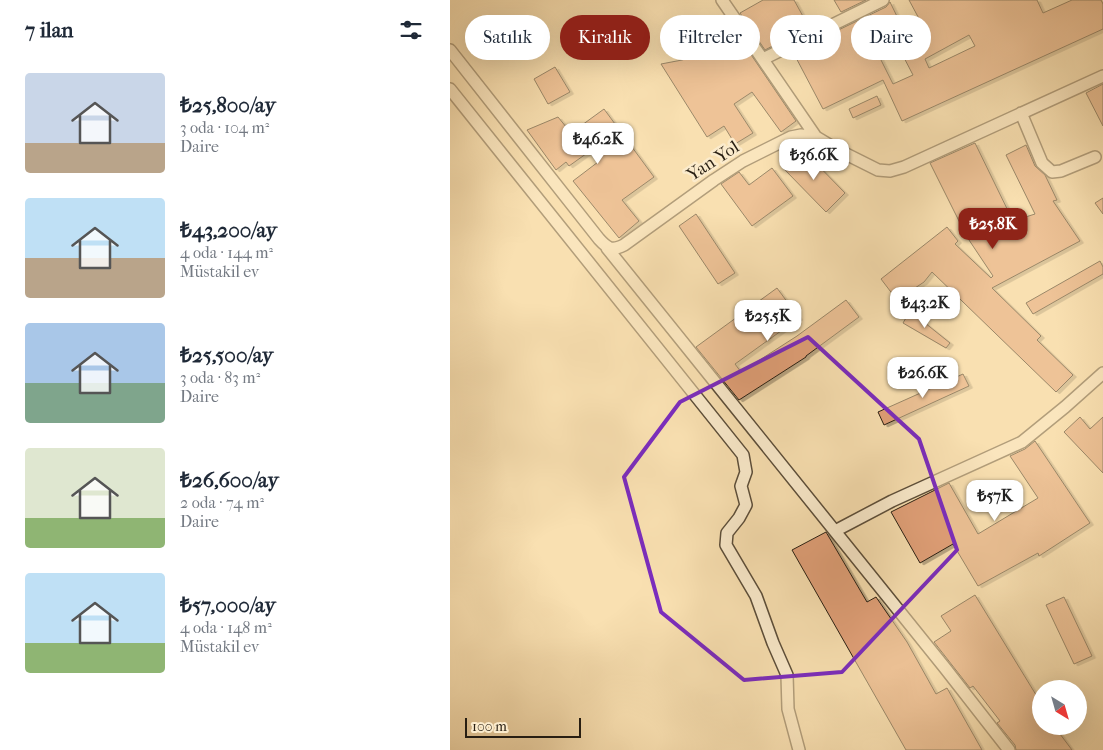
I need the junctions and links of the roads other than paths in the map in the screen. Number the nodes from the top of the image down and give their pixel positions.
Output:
1 (722, 0) edge
2 (883, 0) edge
3 (450, 50) edge
4 (763, 59) junction
5 (1103, 76) edge
6 (450, 89) edge
7 (1021, 113) junction
8 (816, 137) junction
9 (1095, 157) dead end
10 (607, 248) junction
11 (1103, 373) edge
12 (835, 531) junction
13 (799, 750) edge
14 (1009, 750) edge

1 - 4 street
2 - 4 street
3 - 10 street
4 - 8 street
5 - 7 street, Yan Yol
6 - 13 street
7 - 8 street, Yan Yol
7 - 9 street
8 - 10 street, Yan Yol
10 - 12 street
11 - 12 street
12 - 14 street

